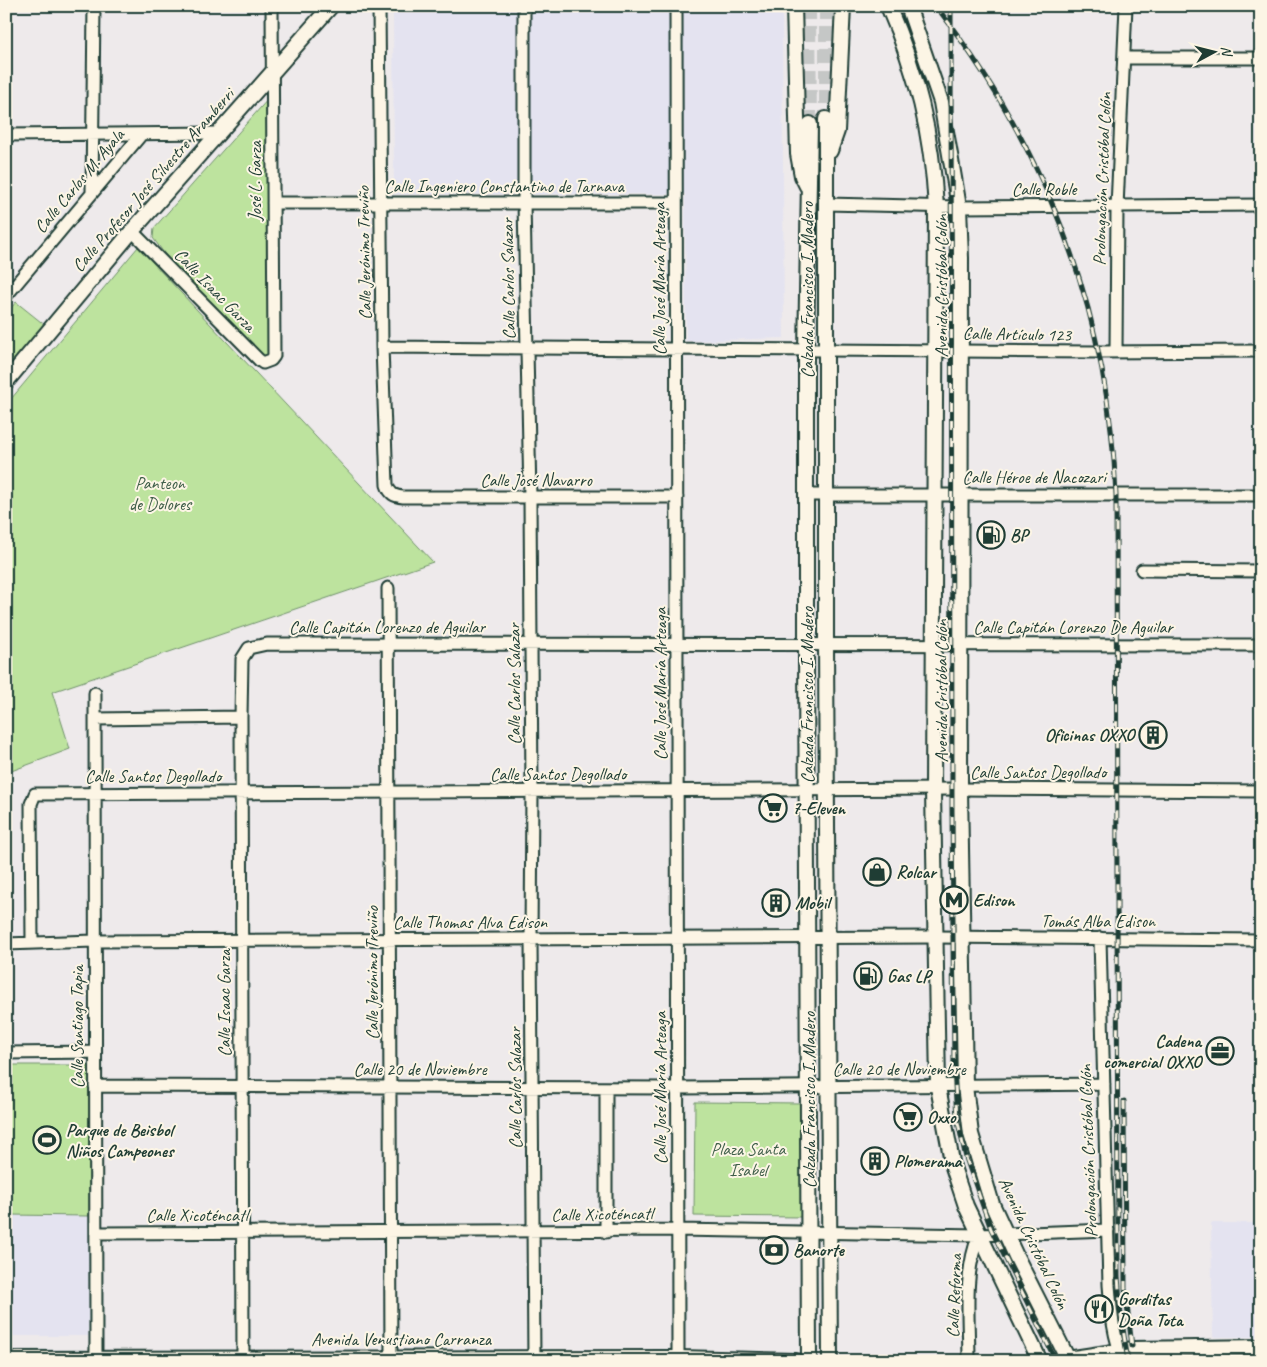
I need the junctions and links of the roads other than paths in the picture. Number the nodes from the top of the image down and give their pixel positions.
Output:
1 (94, 6) edge
2 (272, 6) edge
3 (331, 6) edge
4 (379, 6) edge
5 (524, 6) edge
6 (676, 6) edge
7 (794, 6) edge
8 (843, 6) edge
9 (888, 6) edge
10 (908, 6) edge
11 (1126, 6) edge
12 (923, 48) junction
13 (908, 52) junction
14 (1124, 58) junction
15 (1261, 58) edge
16 (272, 71) junction
17 (826, 119) tunnel mouth
18 (810, 124) tunnel mouth
19 (216, 133) junction
20 (6, 134) edge
21 (91, 135) junction
22 (141, 135) junction
23 (827, 158) junction
24 (92, 191) junction
25 (810, 192) junction
26 (273, 203) junction
27 (524, 203) junction
28 (676, 203) junction
29 (381, 204) junction
30 (826, 204) junction
31 (1261, 205) edge
32 (1117, 206) junction
33 (936, 207) junction
34 (959, 207) junction
35 (132, 231) junction
36 (6, 296) edge
37 (382, 347) junction
38 (527, 348) junction
39 (677, 350) junction
40 (935, 350) junction
41 (960, 350) junction
42 (806, 351) junction
43 (826, 351) junction
44 (1261, 351) edge
45 (1116, 352) junction
46 (274, 356) joint
47 (6, 382) edge
48 (807, 495) junction
49 (826, 495) junction
50 (935, 495) junction
51 (960, 495) junction
52 (1261, 495) edge
53 (395, 496) joint
54 (530, 497) junction
55 (676, 497) junction
56 (1142, 570) dead end
57 (1261, 571) edge
58 (388, 588) dead end
59 (389, 644) junction
60 (934, 644) junction
61 (960, 644) junction
62 (531, 645) junction
63 (677, 645) junction
64 (826, 645) junction
65 (1261, 645) edge
66 (806, 646) junction
67 (249, 648) joint
68 (96, 693) dead end
69 (240, 717) junction
70 (95, 719) junction
71 (960, 789) junction
72 (806, 790) junction
73 (826, 790) junction
74 (934, 790) junction
75 (678, 791) junction
76 (1261, 791) edge
77 (388, 792) junction
78 (532, 792) junction
79 (241, 793) junction
80 (94, 794) junction
81 (827, 937) junction
82 (935, 937) junction
83 (678, 938) junction
84 (807, 938) junction
85 (962, 938) junction
86 (1100, 938) junction
87 (531, 939) junction
88 (242, 940) junction
89 (390, 940) junction
90 (1261, 940) edge
91 (94, 941) junction
92 (32, 942) junction
93 (6, 944) edge
94 (94, 1052) junction
95 (6, 1053) edge
96 (1104, 1084) junction
97 (95, 1086) junction
98 (242, 1086) junction
99 (965, 1086) junction
100 (389, 1087) junction
101 (532, 1087) junction
102 (808, 1087) junction
103 (828, 1087) junction
104 (938, 1087) junction
105 (606, 1088) junction
106 (677, 1088) junction
107 (677, 1230) junction
108 (1108, 1230) junction
109 (242, 1232) junction
110 (532, 1232) junction
111 (606, 1232) junction
112 (808, 1232) junction
113 (829, 1232) junction
114 (97, 1233) junction
115 (390, 1233) junction
116 (1005, 1234) junction
117 (979, 1235) junction
118 (1261, 1348) edge
119 (1121, 1356) edge
120 (6, 1359) edge
121 (96, 1359) edge
122 (242, 1359) edge
123 (391, 1359) edge
124 (534, 1359) edge
125 (678, 1359) edge
126 (1069, 1360) edge
127 (796, 1361) edge
128 (809, 1361) edge
129 (830, 1361) edge
130 (969, 1361) edge
131 (1040, 1361) edge
132 (1054, 1361) edge

1 - 21 street
2 - 16 street, José L. Garza
3 - 16 main road, Calle Profesor José Silvestre Aramberri
4 - 29 street, Calle Jerónimo Treviño
5 - 27 street, Calle Carlos Salazar
6 - 28 street, Calle José María Arteaga
7 - 25 main road
8 - 23 main road
9 - 13 main road, Avenida Cristóbal Colón
10 - 12 main road, Avenida Cristóbal Colón
11 - 14 street, Prolongación Cristóbal Colón
12 - 13 main road
12 - 34 main road, Avenida Cristóbal Colón
13 - 33 main road, Avenida Cristóbal Colón
14 - 15 street
14 - 32 street, Prolongación Cristóbal Colón
16 - 19 main road, Calle Profesor José Silvestre Aramberri
16 - 26 street, José L. Garza
17 - 23 main road, Calzada Francisco I. Madero
18 - 25 main road, Calzada Francisco I. Madero
19 - 22 street
19 - 35 main road, Calle Profesor José Silvestre Aramberri
20 - 21 street
21 - 22 street
21 - 24 street
22 - 24 street, Calle Carlos M. Ayala
23 - 30 main road, Calzada Francisco I. Madero
24 - 36 street, Calle Carlos M. Ayala
25 - 42 main road, Calzada Francisco I. Madero
26 - 29 street, Calle Ingeniero Constantino de Tarnava
26 - 46 street, José L. Garza
27 - 28 street, Calle Ingeniero Constantino de Tarnava
27 - 29 street, Calle Ingeniero Constantino de Tarnava
27 - 38 street, Calle Carlos Salazar
28 - 39 street, Calle José María Arteaga
29 - 37 street, Calle Jerónimo Treviño
30 - 33 street, Calle Roble
30 - 43 main road, Calzada Francisco I. Madero
31 - 32 street, Calle Roble
32 - 34 street, Calle Roble
32 - 45 street, Prolongación Cristóbal Colón
33 - 34 street, Calle Roble
33 - 40 main road, Avenida Cristóbal Colón
34 - 41 main road, Avenida Cristóbal Colón
35 - 46 street, Calle Isaac Garza
35 - 47 main road, Calle Profesor José Silvestre Aramberri
37 - 38 street, Calle Artículo 123
37 - 53 street, Calle Jerónimo Treviño
38 - 39 street, Calle Artículo 123
38 - 54 street, Calle Carlos Salazar
39 - 42 street, Calle Artículo 123
39 - 55 street, Calle José María Arteaga
40 - 41 street, Calle Artículo 123
40 - 43 street, Calle Artículo 123
40 - 50 main road, Avenida Cristóbal Colón
41 - 45 street, Calle Artículo 123
41 - 51 main road, Avenida Cristóbal Colón
42 - 43 street, Calle Artículo 123
42 - 48 main road, Calzada Francisco I. Madero
43 - 49 main road, Calzada Francisco I. Madero
44 - 45 street, Calle Artículo 123
48 - 49 street, Calle Héroe de Nacozari
48 - 66 main road, Calzada Francisco I. Madero
49 - 50 street, Calle Héroe de Nacozari
49 - 64 main road, Calzada Francisco I. Madero
50 - 51 street, Calle Héroe de Nacozari
50 - 60 main road, Avenida Cristóbal Colón
51 - 52 street, Calle Héroe de Nacozari
51 - 61 main road, Avenida Cristóbal Colón
53 - 54 street, Calle José Navarro
54 - 55 street, Calle José Navarro
54 - 62 street, Calle Carlos Salazar
55 - 63 street, Calle José María Arteaga
56 - 57 street
58 - 59 street, Calle Jerónimo Treviño
59 - 62 street, Calle Capitán Lorenzo de Aguilar
59 - 67 street, Calle Capitán Lorenzo de Aguilar
59 - 77 street, Calle Jerónimo Treviño
60 - 61 street, Calle Capitán Lorenzo De Aguilar
60 - 64 street, Calle Capitán Lorenzo De Aguilar
60 - 74 main road, Avenida Cristóbal Colón
61 - 65 street, Calle Capitán Lorenzo De Aguilar
61 - 71 main road, Avenida Cristóbal Colón
62 - 63 street, Calle Capitán Lorenzo de Aguilar
62 - 78 street, Calle Carlos Salazar
63 - 66 street, Calle Capitán Lorenzo de Aguilar
63 - 75 street, Calle José María Arteaga
64 - 66 street, Calle Capitán Lorenzo de Aguilar
64 - 73 main road, Calzada Francisco I. Madero
66 - 72 main road, Calzada Francisco I. Madero
67 - 69 street, Calle Isaac Garza
68 - 70 street, Calle Santiago Tapia
69 - 70 street
69 - 79 street, Calle Isaac Garza
70 - 80 street, Calle Santiago Tapia
71 - 74 street, Calle Santos Degollado
71 - 76 street, Calle Santos Degollado
71 - 85 main road, Avenida Cristóbal Colón
72 - 73 street, Calle Santos Degollado
72 - 75 street, Calle Santos Degollado
72 - 84 main road, Calzada Francisco I. Madero
73 - 74 street, Calle Santos Degollado
73 - 81 main road, Calzada Francisco I. Madero
74 - 82 main road, Avenida Cristóbal Colón
75 - 78 street, Calle Santos Degollado
75 - 83 street, Calle José María Arteaga
77 - 78 street, Calle Santos Degollado
77 - 79 street, Calle Santos Degollado
77 - 89 street, Calle Jerónimo Treviño
78 - 87 street, Calle Carlos Salazar
79 - 80 street, Calle Santos Degollado
79 - 88 street, Calle Isaac Garza
80 - 91 street, Calle Santiago Tapia
80 - 92 street, Calle Santos Degollado
81 - 82 street, Calle Thomas Alva Edison
81 - 84 street, Calle Thomas Alva Edison
81 - 103 main road, Calzada Francisco I. Madero
82 - 85 street, Tomás Alba Edison
82 - 104 main road, Avenida Cristóbal Colón
83 - 84 street, Calle Thomas Alva Edison
83 - 87 street, Calle Thomas Alva Edison
83 - 106 street, Calle José María Arteaga
84 - 102 main road, Calzada Francisco I. Madero
85 - 86 street, Tomás Alba Edison
85 - 99 main road, Avenida Cristóbal Colón
86 - 90 street, Tomás Alba Edison
86 - 96 street, Prolongación Cristóbal Colón
87 - 89 street, Calle Thomas Alva Edison
87 - 101 street, Calle Carlos Salazar
88 - 89 street, Calle Thomas Alva Edison
88 - 91 street, Calle Thomas Alva Edison
88 - 98 street, Calle Isaac Garza
89 - 100 street, Calle Jerónimo Treviño
91 - 92 street, Calle Thomas Alva Edison
91 - 94 street, Calle Santiago Tapia
92 - 93 street, Calle Thomas Alva Edison
94 - 95 street
94 - 97 street, Calle Santiago Tapia
96 - 99 street, Calle 20 de Noviembre
96 - 108 street, Prolongación Cristóbal Colón
97 - 98 street, Calle 20 de Noviembre
97 - 114 street, Calle Santiago Tapia
98 - 100 street, Calle 20 de Noviembre
98 - 109 street, Calle Isaac Garza
99 - 104 street, Calle 20 de Noviembre
99 - 116 main road, Avenida Cristóbal Colón
100 - 101 street, Calle 20 de Noviembre
100 - 115 street, Calle Jerónimo Treviño
101 - 105 street, Calle 20 de Noviembre
101 - 110 street, Calle Carlos Salazar
102 - 103 street, Calle 20 de Noviembre
102 - 106 street, Calle 20 de Noviembre
102 - 112 main road, Calzada Francisco I. Madero
103 - 104 street, Calle 20 de Noviembre
103 - 113 main road, Calzada Francisco I. Madero
104 - 117 main road, Avenida Cristóbal Colón
105 - 106 street, Calle 20 de Noviembre
105 - 111 street
106 - 107 street, Calle José María Arteaga
107 - 111 street, Calle Xicoténcatl
107 - 112 street, Calle Xicoténcatl
107 - 125 street, Calle José María Arteaga
108 - 116 street, Calle Xicoténcatl
108 - 119 street, Prolongación Cristóbal Colón
109 - 114 street, Calle Xicoténcatl
109 - 115 street, Calle Xicoténcatl
109 - 122 street, Calle Isaac Garza
110 - 111 street, Calle Xicoténcatl
110 - 115 street, Calle Xicoténcatl
110 - 124 street, Calle Carlos Salazar
112 - 113 street, Calle Xicoténcatl
112 - 128 main road, Calzada Francisco I. Madero
113 - 117 street, Calle Xicoténcatl
113 - 129 main road, Calzada Francisco I. Madero
114 - 121 street, Calle Santiago Tapia
115 - 123 street, Calle Jerónimo Treviño
116 - 117 street, Calle Xicoténcatl
116 - 126 main road, Avenida Cristóbal Colón
117 - 130 street, Calle Reforma
117 - 131 main road, Avenida Cristóbal Colón
118 - 119 main road
119 - 126 main road
120 - 121 main road, Avenida Venustiano Carranza
121 - 122 main road, Avenida Venustiano Carranza
122 - 123 main road, Avenida Venustiano Carranza
123 - 124 main road, Avenida Venustiano Carranza
124 - 125 main road, Avenida Venustiano Carranza
125 - 127 main road, Avenida Venustiano Carranza
126 - 132 main road

